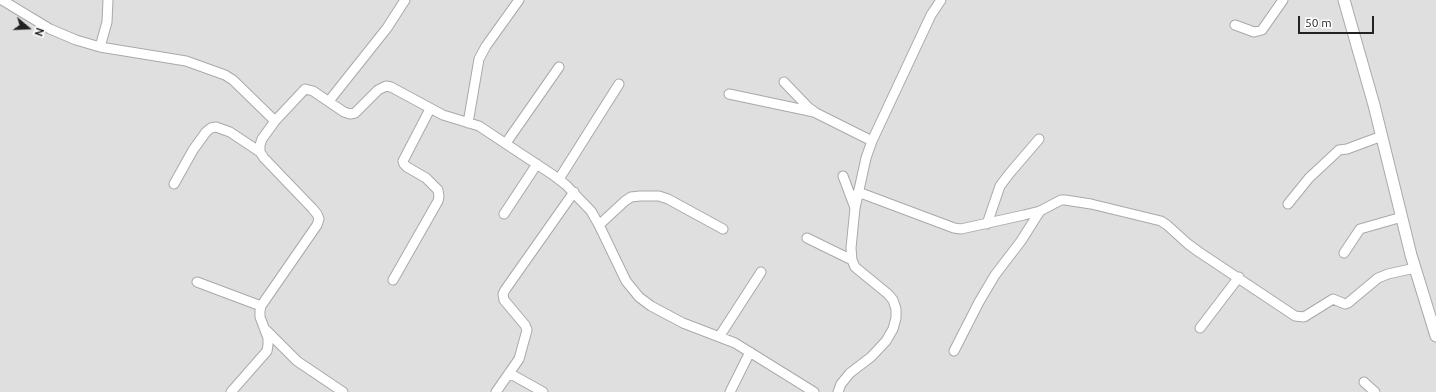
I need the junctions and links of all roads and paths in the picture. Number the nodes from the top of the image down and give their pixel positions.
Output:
1 (2, 0) edge
2 (108, 0) edge
3 (405, 0) edge
4 (519, 0) edge
5 (941, 0) edge
6 (1283, 0) edge
7 (1344, 0) edge
8 (1235, 25) dead end
9 (100, 47) junction
10 (559, 67) dead end
11 (784, 82) dead end
12 (620, 84) dead end
13 (729, 94) dead end
14 (329, 102) junction
15 (430, 109) junction
16 (816, 112) junction
17 (275, 122) junction
18 (468, 122) junction
19 (1382, 136) junction
20 (1039, 139) dead end
21 (872, 141) junction
22 (506, 143) junction
23 (260, 152) junction
24 (538, 164) junction
25 (843, 176) dead end
26 (559, 179) junction
27 (174, 184) dead end
28 (574, 192) junction
29 (858, 192) junction
30 (1288, 204) dead end
31 (855, 208) junction
32 (1040, 211) junction
33 (504, 214) dead end
34 (1402, 217) junction
35 (987, 224) junction
36 (599, 225) junction
37 (723, 229) dead end
38 (807, 238) dead end
39 (1344, 254) dead end
40 (852, 260) junction
41 (1415, 268) junction
42 (761, 272) dead end
43 (1239, 277) junction
44 (394, 280) dead end
45 (196, 282) dead end
46 (262, 306) junction
47 (1200, 328) dead end
48 (265, 329) junction
49 (1436, 336) edge
50 (719, 337) junction
51 (954, 351) dead end
52 (750, 352) junction
53 (509, 373) junction
54 (1364, 382) dead end
55 (801, 388) edge
56 (231, 392) edge
57 (343, 392) edge
58 (496, 392) edge
59 (542, 392) edge
60 (730, 392) edge
61 (814, 392) edge
62 (838, 392) edge
63 (1375, 392) edge

1 - 9 street
2 - 9 street
3 - 14 street
4 - 18 street
5 - 21 street
6 - 8 street
7 - 19 street
9 - 17 street
10 - 22 street
11 - 16 street
12 - 26 street
13 - 16 street
14 - 15 street
14 - 17 street
15 - 18 street
15 - 44 street
16 - 21 street
17 - 23 street
18 - 22 street
19 - 30 street
19 - 34 street
20 - 35 street
21 - 29 street
22 - 24 street
23 - 27 street
23 - 46 street
24 - 26 street
24 - 33 street
25 - 31 street
26 - 28 street
28 - 36 street
28 - 53 street
29 - 31 street
29 - 35 street
31 - 40 street
32 - 35 street
32 - 43 street
32 - 51 street
34 - 39 street
34 - 41 street
36 - 37 street
36 - 50 street
38 - 40 street
40 - 62 street
41 - 43 street
41 - 49 street
42 - 50 street
43 - 47 street
45 - 46 street
46 - 48 street
48 - 56 street
48 - 57 street
50 - 52 street
52 - 55 street
52 - 60 street
53 - 58 street
53 - 59 street
54 - 63 street
55 - 61 street

